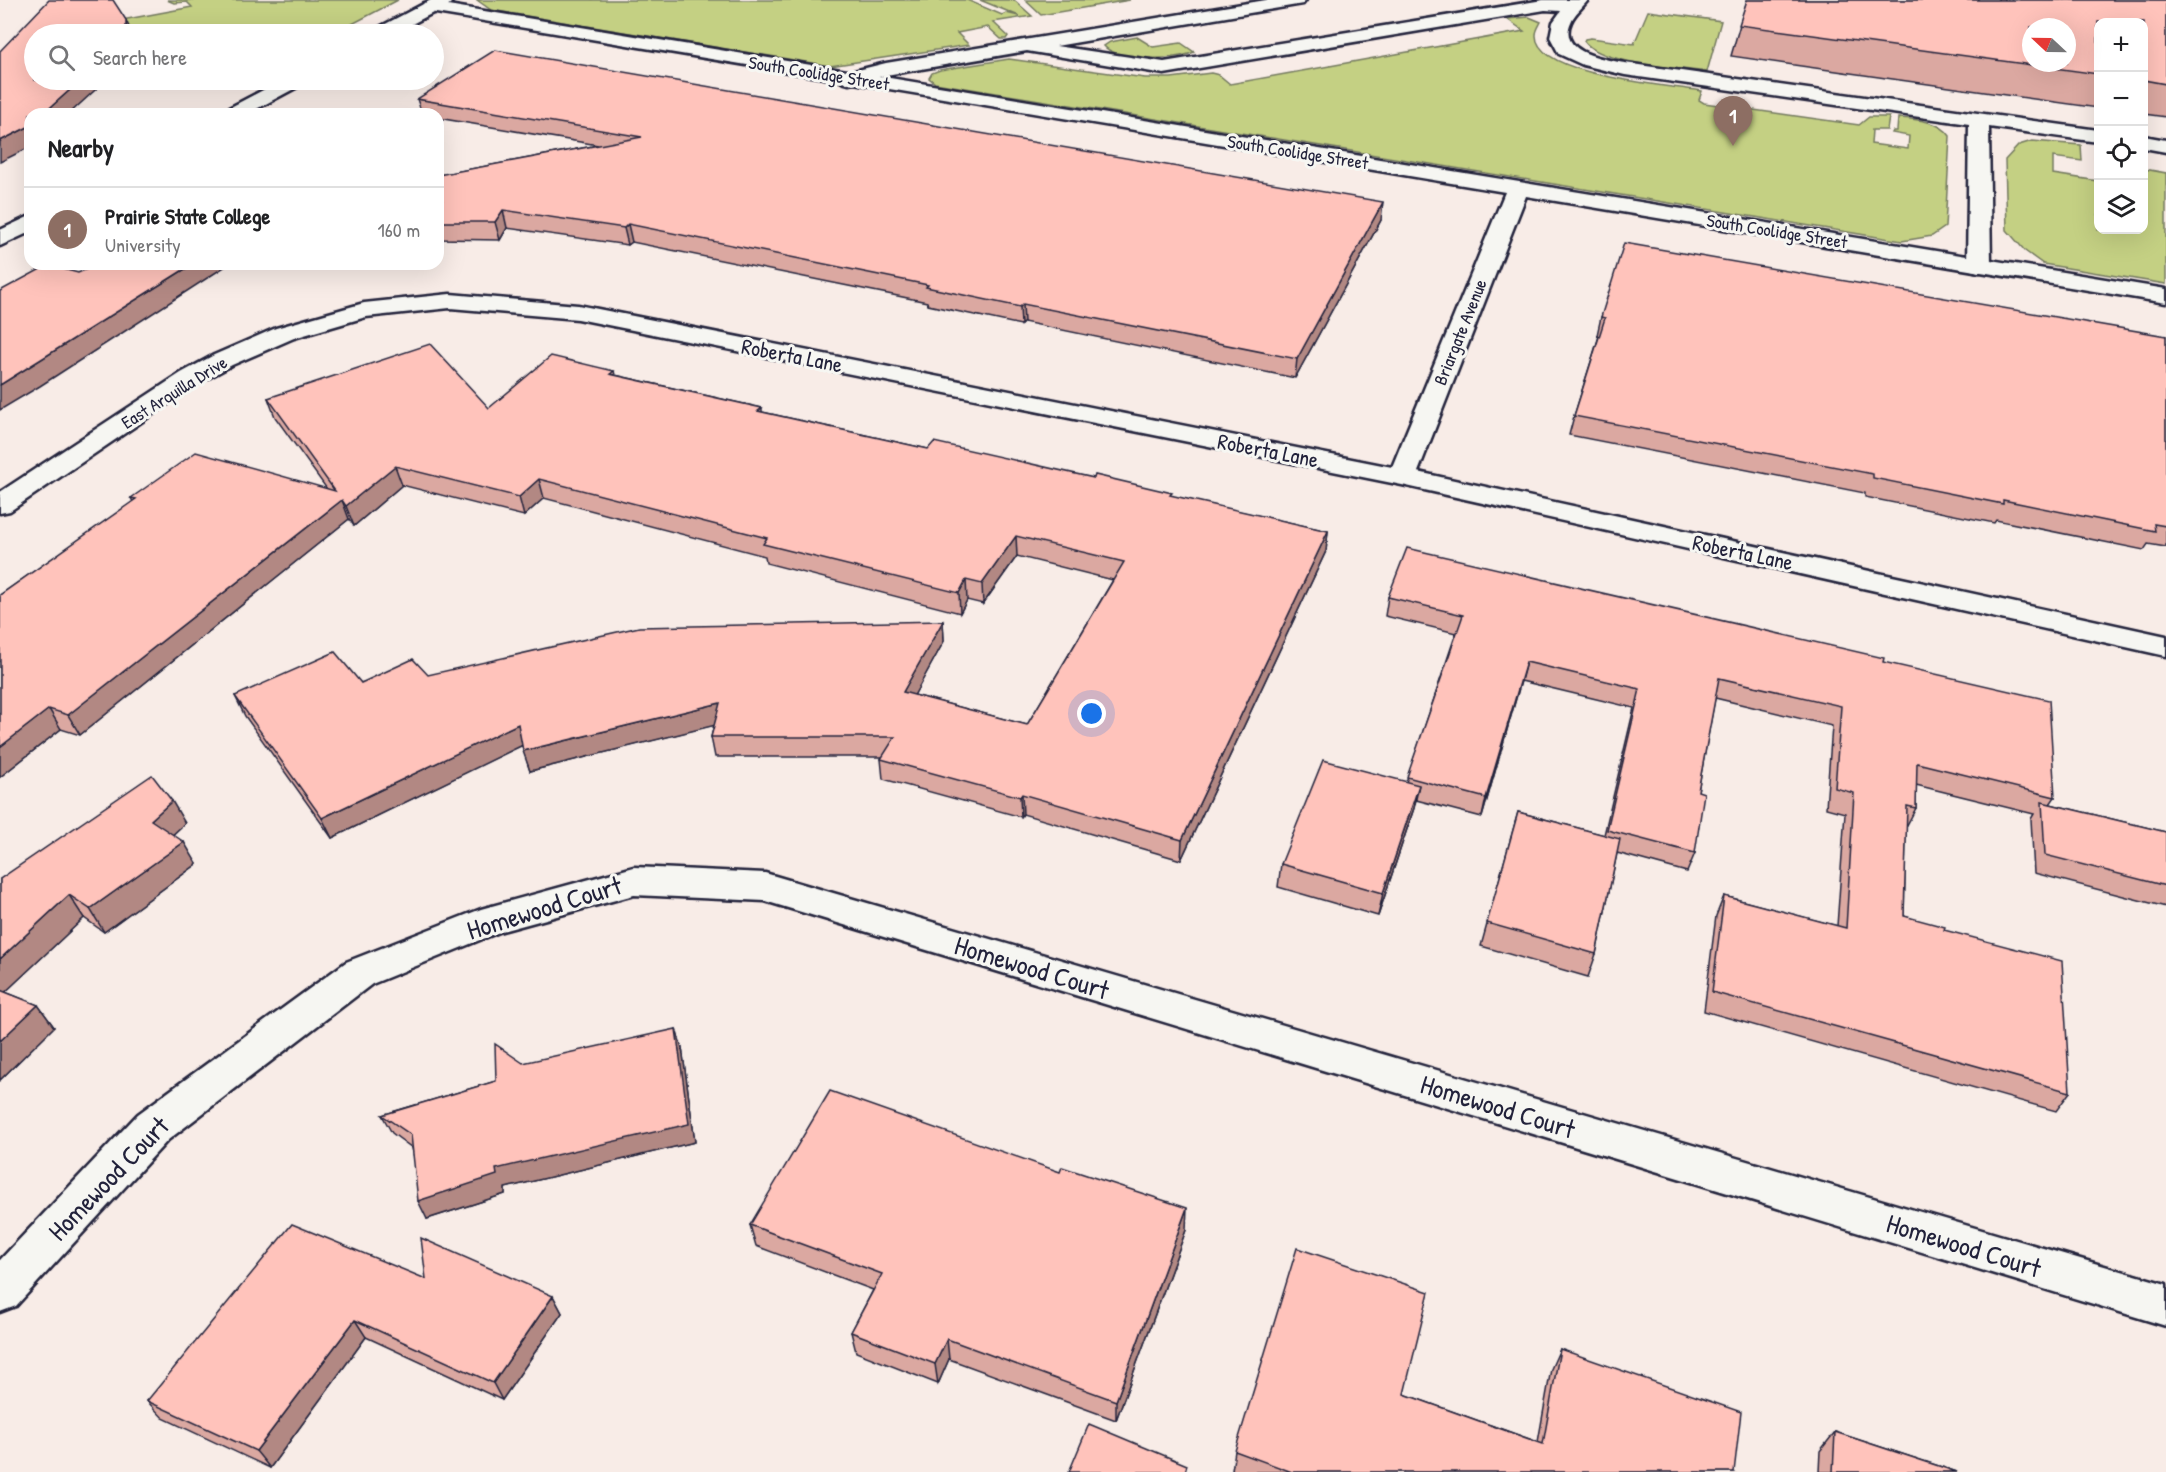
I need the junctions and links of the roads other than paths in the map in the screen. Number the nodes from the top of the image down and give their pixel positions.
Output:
1 (1297, 0) edge
2 (437, 4) edge
3 (1577, 4) edge
4 (399, 24) edge
5 (1025, 45) junction
6 (849, 78) junction
7 (277, 90) edge
8 (243, 108) edge
9 (1979, 119) junction
10 (2094, 135) edge
11 (2148, 143) edge
12 (2166, 146) edge
13 (1518, 188) junction
14 (24, 226) edge
15 (0, 239) edge
16 (1979, 265) junction
17 (2166, 296) edge
18 (364, 310) joint
19 (1402, 477) junction
20 (0, 505) edge
21 (2166, 646) edge
22 (0, 1292) edge
23 (2166, 1305) edge

1 - 5 street
2 - 4 street
2 - 6 street, South Coolidge Street
3 - 5 street
3 - 9 street
5 - 6 street
6 - 13 street, South Coolidge Street
7 - 8 street
9 - 10 street
9 - 16 street
11 - 12 street
13 - 16 street, South Coolidge Street
13 - 19 street, Briargate Avenue
14 - 15 street
16 - 17 street, South Coolidge Street
18 - 19 street, Roberta Lane
18 - 20 street, East Arquilla Drive
19 - 21 street, Roberta Lane
22 - 23 street, Homewood Court

